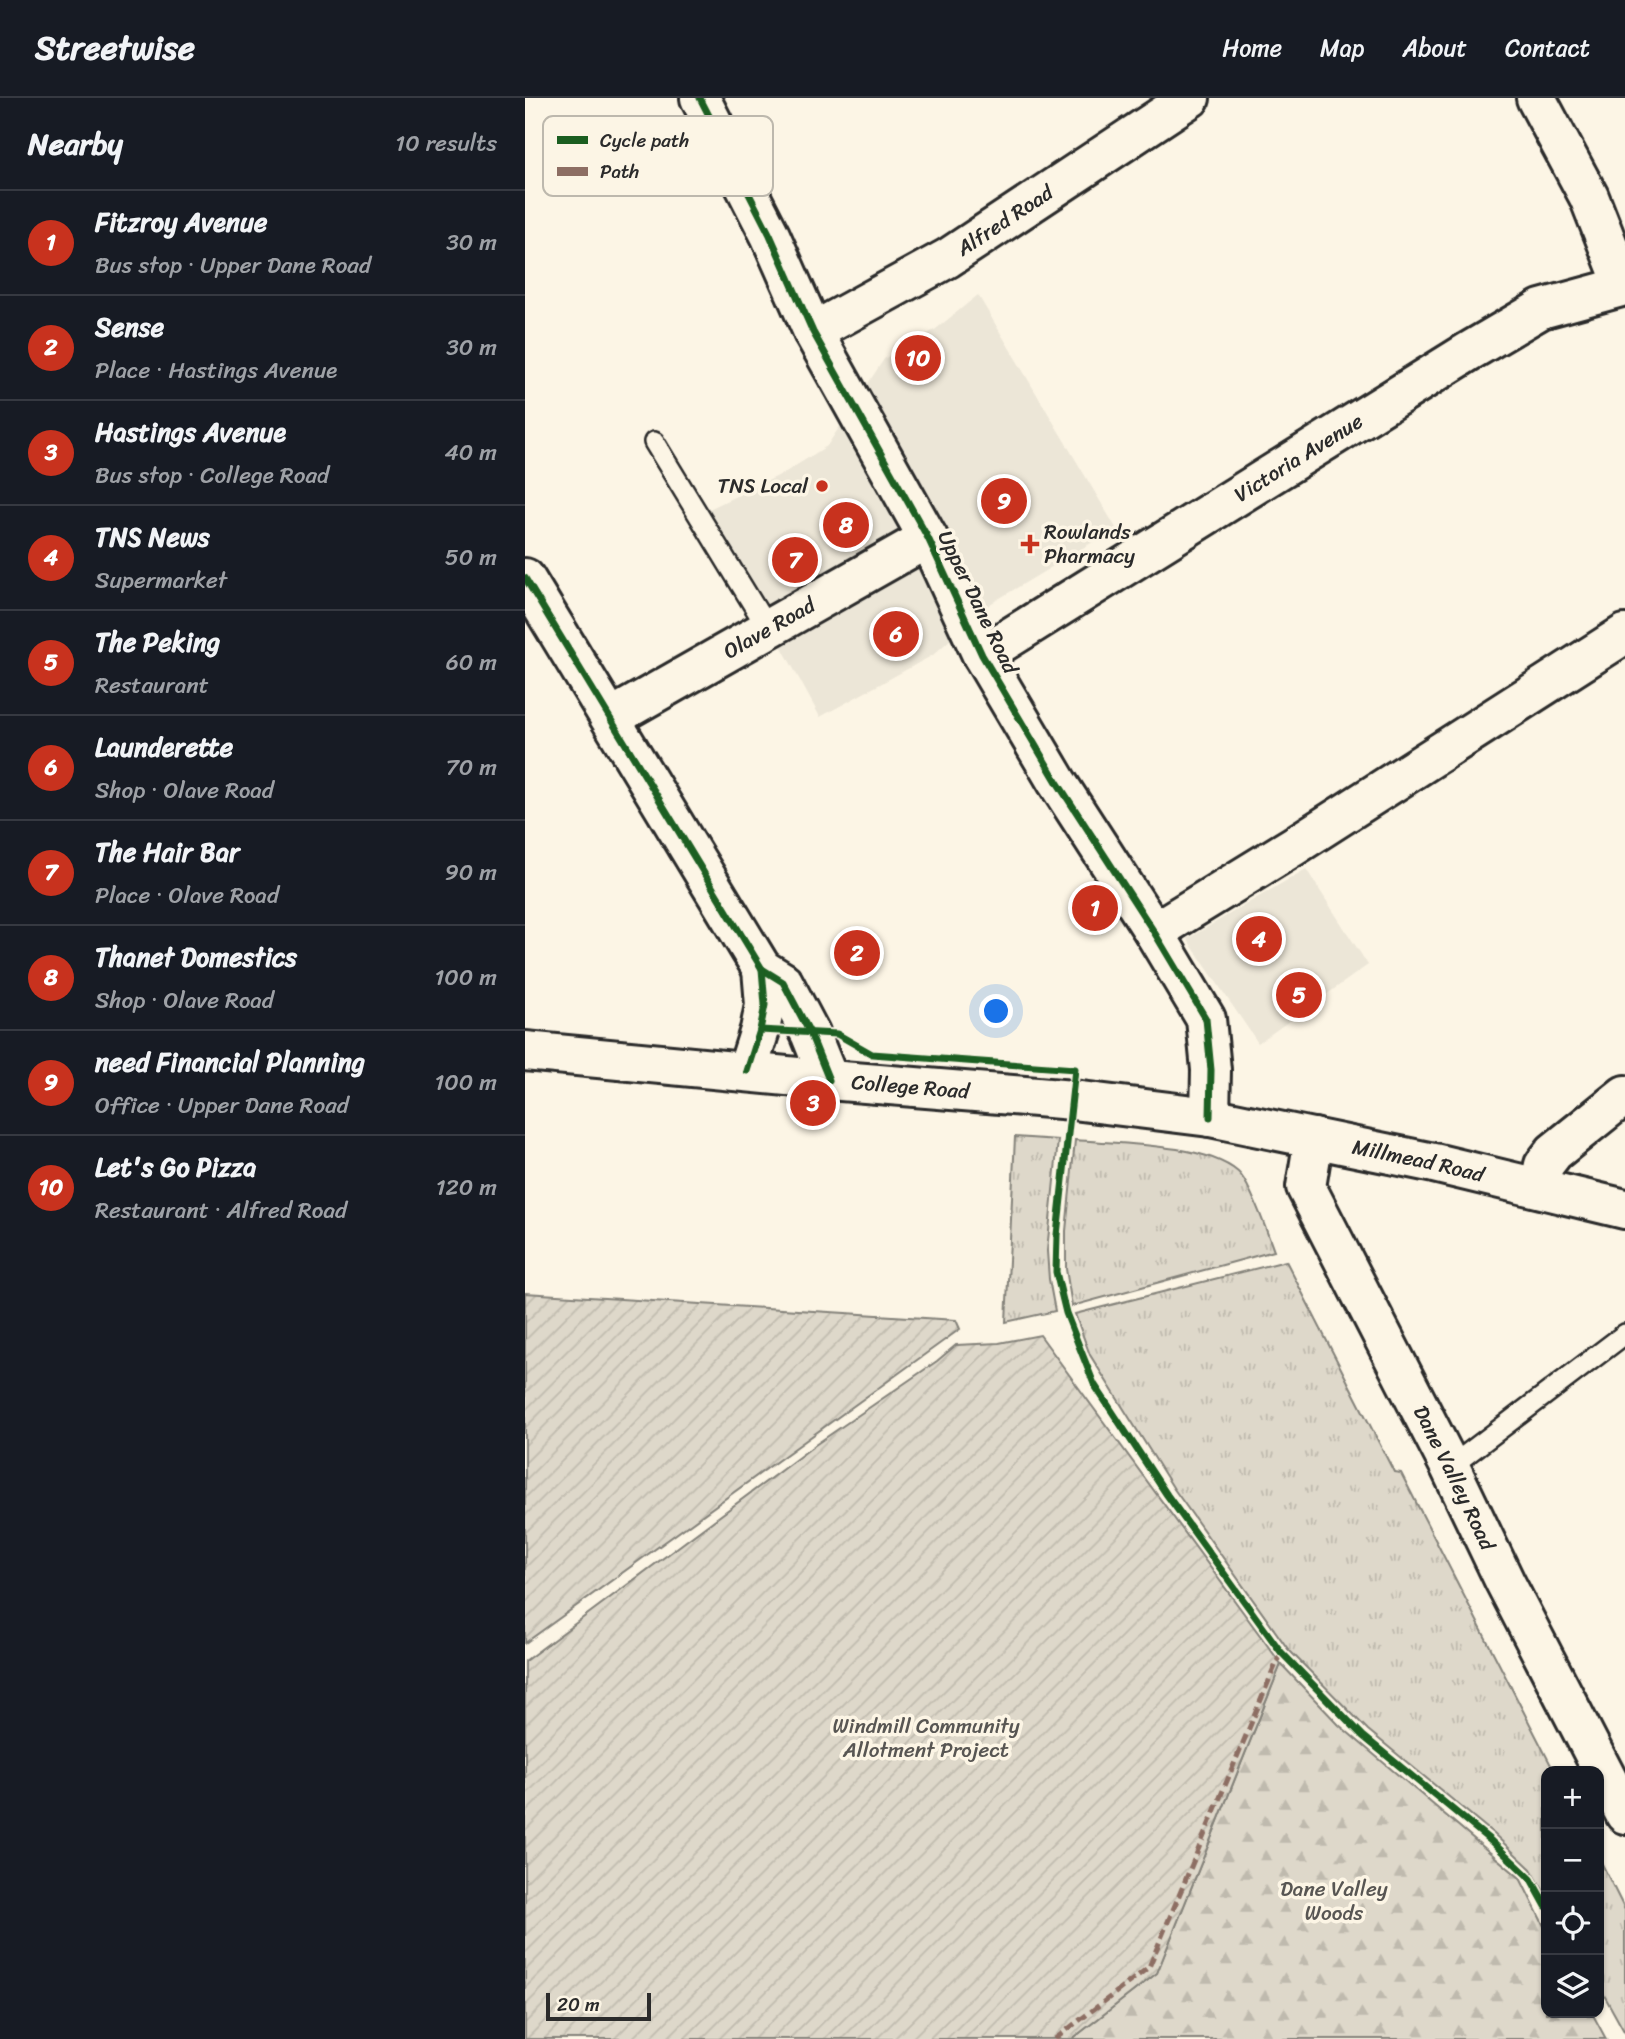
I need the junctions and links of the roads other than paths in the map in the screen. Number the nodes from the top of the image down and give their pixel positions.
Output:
1 (700, 98) edge
2 (1190, 98) edge
3 (1536, 98) edge
4 (709, 116) edge
5 (750, 196) edge
6 (1624, 286) edge
7 (813, 332) junction
8 (655, 442) dead end
9 (928, 538) junction
10 (525, 578) edge
11 (768, 629) junction
12 (1625, 634) edge
13 (982, 655) junction
14 (611, 718) junction
15 (1154, 932) junction
16 (762, 969) junction
17 (525, 1051) edge
18 (747, 1072) junction
19 (829, 1080) junction
20 (1625, 1096) edge
21 (1210, 1117) junction
22 (1314, 1138) junction
23 (1539, 1187) junction
24 (1625, 1209) edge
25 (1625, 1334) edge
26 (1450, 1467) junction
27 (1625, 1814) edge

1 - 4 street, Upper Dane Road
2 - 7 street, Alfred Road
3 - 6 street
5 - 7 street, Upper Dane Road
6 - 13 street, Victoria Avenue
7 - 9 street, Upper Dane Road
8 - 11 lane
9 - 11 street, Olave Road
9 - 13 street, Upper Dane Road
10 - 14 street
11 - 14 street, Olave Road
12 - 15 street
13 - 15 street, Upper Dane Road
14 - 16 street
15 - 21 street, Upper Dane Road
16 - 18 street
16 - 19 street
17 - 18 street, College Road
18 - 19 street, College Road
19 - 21 street, College Road
20 - 23 street
21 - 22 street, Millmead Road
22 - 23 street, Millmead Road
22 - 26 street, Dane Valley Road
23 - 24 street, Millmead Road
25 - 26 lane
26 - 27 street, Dane Valley Road

